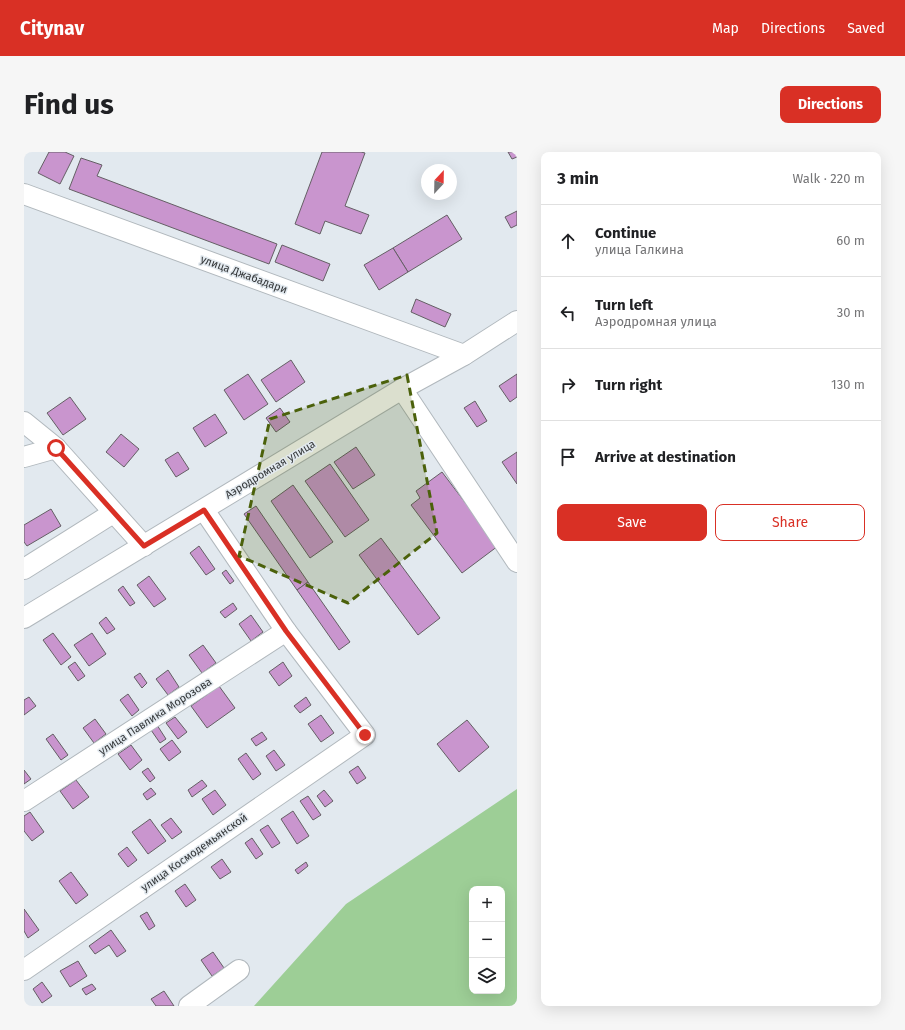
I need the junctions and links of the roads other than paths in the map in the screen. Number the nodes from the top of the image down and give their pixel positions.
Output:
1 (24, 194) edge
2 (517, 321) edge
3 (464, 355) junction
4 (402, 389) junction
5 (24, 422) edge
6 (56, 448) junction
7 (24, 457) edge
8 (204, 510) junction
9 (113, 513) junction
10 (144, 546) junction
11 (517, 562) edge
12 (24, 569) edge
13 (24, 618) edge
14 (286, 631) junction
15 (24, 801) edge
16 (24, 970) edge
17 (239, 970) dead end
18 (189, 1006) edge

1 - 3 street, улица Джабадари
2 - 3 street, Аэродромная улица
3 - 4 street, Аэродромная улица
4 - 8 street, Аэродромная улица
4 - 11 street
5 - 6 street
6 - 7 street
6 - 9 street
8 - 10 street, Аэродромная улица
8 - 14 street
9 - 10 street
9 - 12 street
10 - 13 street, Аэродромная улица
14 - 15 street, улица Павлика Морозова
14 - 16 street, улица Космодемьянской
17 - 18 street

